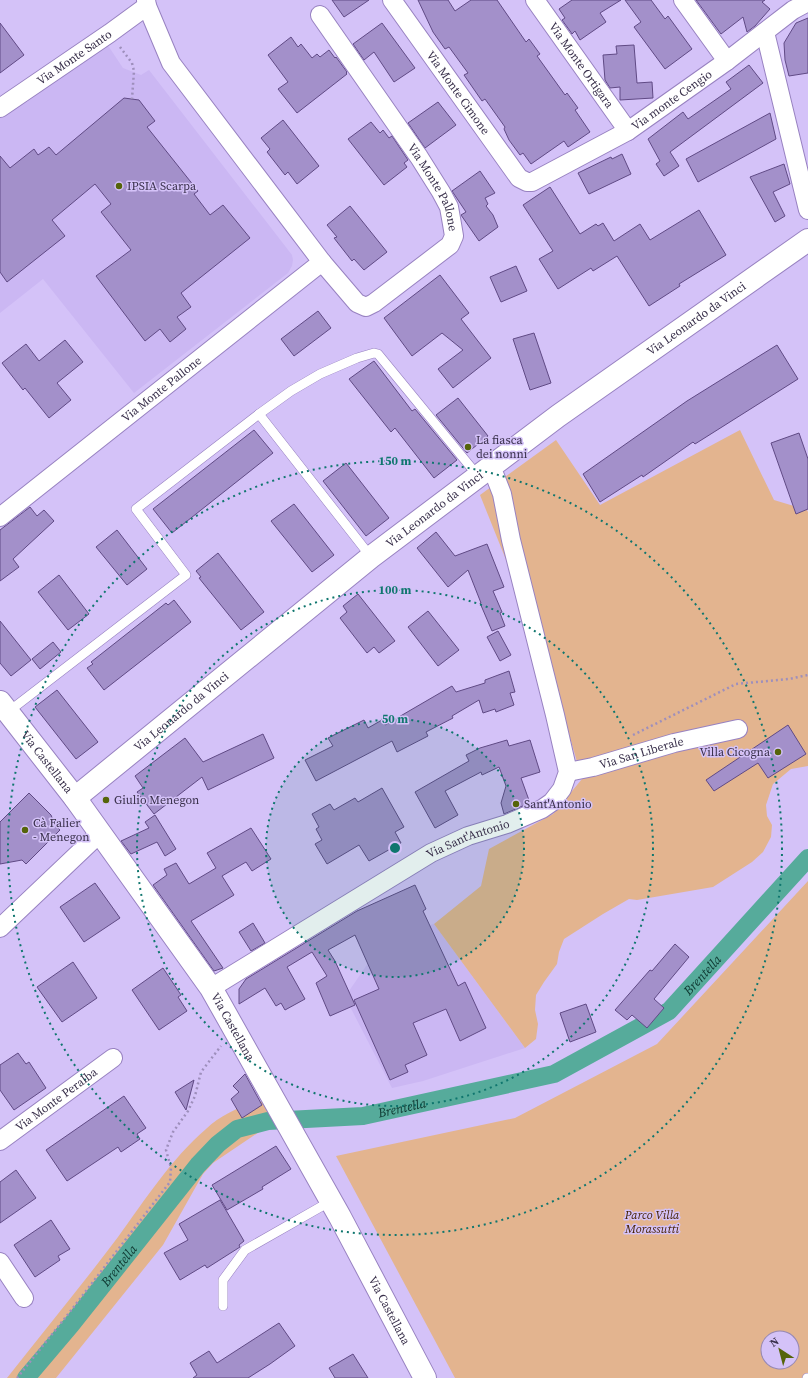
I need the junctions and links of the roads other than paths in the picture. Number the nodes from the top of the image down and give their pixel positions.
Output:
1 (392, 0) edge
2 (535, 0) edge
3 (683, 0) edge
4 (808, 2) edge
5 (147, 3) edge
6 (320, 15) dead end
7 (765, 32) junction
8 (727, 61) junction
9 (0, 108) edge
10 (628, 131) junction
11 (527, 182) joint
12 (808, 210) edge
13 (808, 240) edge
14 (322, 262) junction
15 (259, 414) junction
16 (484, 472) junction
17 (0, 517) edge
18 (371, 557) junction
19 (3, 707) edge
20 (738, 729) dead end
21 (568, 772) junction
22 (74, 798) junction
23 (100, 833) junction
24 (0, 928) edge
25 (211, 988) junction
26 (113, 1058) dead end
27 (0, 1140) edge
28 (331, 1201) junction
29 (0, 1262) edge
30 (24, 1298) dead end
31 (223, 1306) dead end
32 (425, 1378) edge

1 - 11 street, Via Monte Cimone
2 - 10 street, Via Monte Ortigara
3 - 8 street
4 - 7 street, Via monte Cengio
5 - 9 street, Via Monte Santo
5 - 14 street, Via Monte Pallone
6 - 14 street, Via Monte Pallone
7 - 8 street, Via monte Cengio
7 - 12 street
8 - 10 street, Via monte Cengio
10 - 11 street, Via monte Cengio
13 - 16 street, Via Leonardo da Vinci
14 - 17 street, Via Monte Pallone
15 - 16 lane
15 - 18 lane
15 - 19 lane
16 - 18 street, Via Leonardo da Vinci
16 - 21 street
18 - 22 street, Via Leonardo da Vinci
19 - 22 street, Via Castellana
20 - 21 street, Via San Liberale
21 - 25 street, Via Sant'Antonio
22 - 23 street, Via Castellana
23 - 24 street
23 - 25 street, Via Castellana
25 - 28 street, Via Castellana
26 - 27 street, Via Monte Peralba
28 - 31 lane
28 - 32 street, Via Castellana
29 - 30 street

